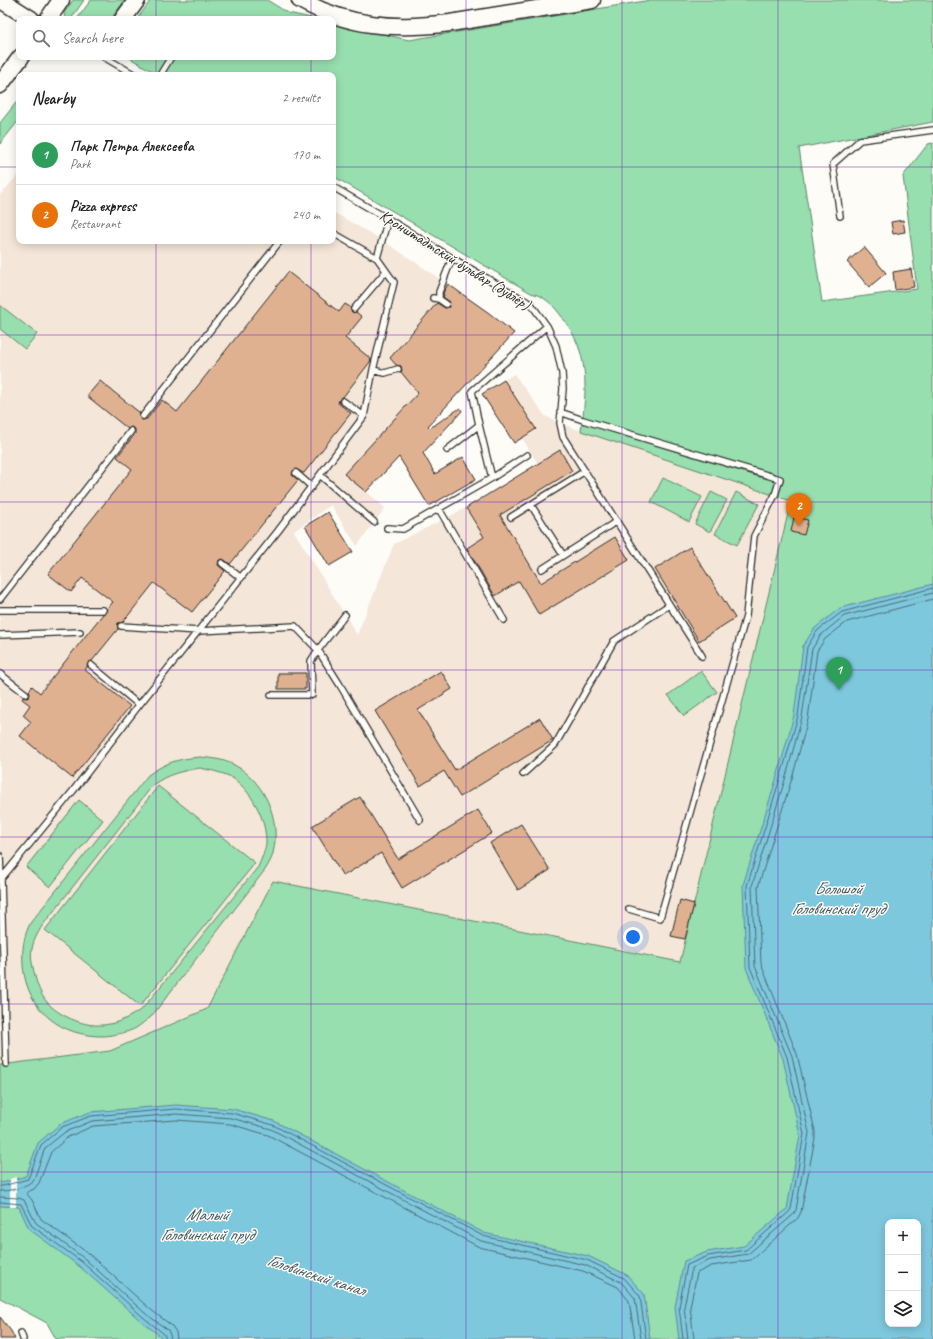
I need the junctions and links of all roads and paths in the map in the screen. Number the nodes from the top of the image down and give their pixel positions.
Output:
1 (0, 0) edge
2 (61, 0) edge
3 (137, 0) edge
4 (300, 0) edge
5 (584, 1) edge
6 (26, 16) edge
7 (50, 16) edge
8 (124, 16) edge
9 (19, 60) edge
10 (109, 60) edge
11 (169, 60) edge
12 (131, 72) edge
13 (162, 72) edge
14 (0, 85) edge
15 (933, 130) edge
16 (336, 189) edge
17 (840, 216) dead end
18 (388, 218) junction
19 (336, 235) edge
20 (278, 244) edge
21 (377, 258) junction
22 (452, 258) junction
23 (386, 271) junction
24 (446, 304) dead end
25 (354, 309) dead end
26 (548, 326) junction
27 (398, 369) dead end
28 (373, 370) junction
29 (343, 401) dead end
30 (560, 412) junction
31 (143, 416) dead end
32 (364, 416) junction
33 (479, 426) junction
34 (131, 431) dead end
35 (446, 450) dead end
36 (527, 456) dead end
37 (585, 470) junction
38 (296, 473) dead end
39 (320, 476) junction
40 (492, 478) junction
41 (312, 487) junction
42 (531, 505) junction
43 (439, 509) junction
44 (511, 517) dead end
45 (617, 521) junction
46 (374, 522) dead end
47 (387, 528) dead end
48 (563, 555) junction
49 (222, 564) dead end
50 (542, 569) dead end
51 (241, 578) junction
52 (0, 599) edge
53 (669, 605) junction
54 (0, 610) edge
55 (104, 610) dead end
56 (345, 615) dead end
57 (504, 620) dead end
58 (121, 626) dead end
59 (199, 631) junction
60 (80, 632) dead end
61 (0, 635) edge
62 (318, 650) junction
63 (702, 656) dead end
64 (91, 665) dead end
65 (0, 674) edge
66 (26, 694) dead end
67 (271, 695) dead end
68 (139, 706) junction
69 (523, 774) dead end
70 (420, 820) dead end
71 (0, 856) edge
72 (1, 879) junction
73 (629, 909) dead end
74 (6, 1064) dead end

1 - 6 main road
2 - 7 main road
3 - 8 main road
4 - 5 main road
9 - 14 main road
10 - 12 lane
11 - 13 lane
15 - 17 lane
16 - 18 lane, Кронштадтский бульвар (дублёр)
18 - 21 lane
18 - 22 lane, Кронштадтский бульвар (дублёр)
19 - 21 lane
20 - 31 lane
21 - 23 lane
22 - 24 lane
22 - 26 lane, Кронштадтский бульвар (дублёр)
23 - 25 lane
23 - 28 lane
26 - 30 lane, Кронштадтский бульвар (дублёр)
26 - 33 lane
27 - 28 lane
28 - 32 lane
29 - 32 lane
30 - 37 lane, Кронштадтский бульвар (дублёр)
30 - 73 lane
32 - 39 lane
33 - 35 lane
33 - 40 lane
34 - 52 lane
36 - 40 lane
37 - 42 lane
37 - 45 lane
38 - 41 lane
39 - 41 lane
39 - 46 lane
40 - 43 lane
41 - 51 lane
42 - 44 lane
42 - 48 lane
43 - 47 lane
43 - 57 lane
45 - 48 lane
45 - 53 lane
48 - 50 lane
49 - 51 lane
51 - 59 lane
53 - 63 lane
53 - 69 lane
54 - 55 lane
56 - 62 lane
58 - 59 lane
59 - 62 lane
59 - 68 lane
60 - 61 lane
62 - 67 lane
62 - 70 lane
64 - 68 lane
65 - 66 lane
68 - 72 lane
71 - 72 lane
72 - 74 lane

